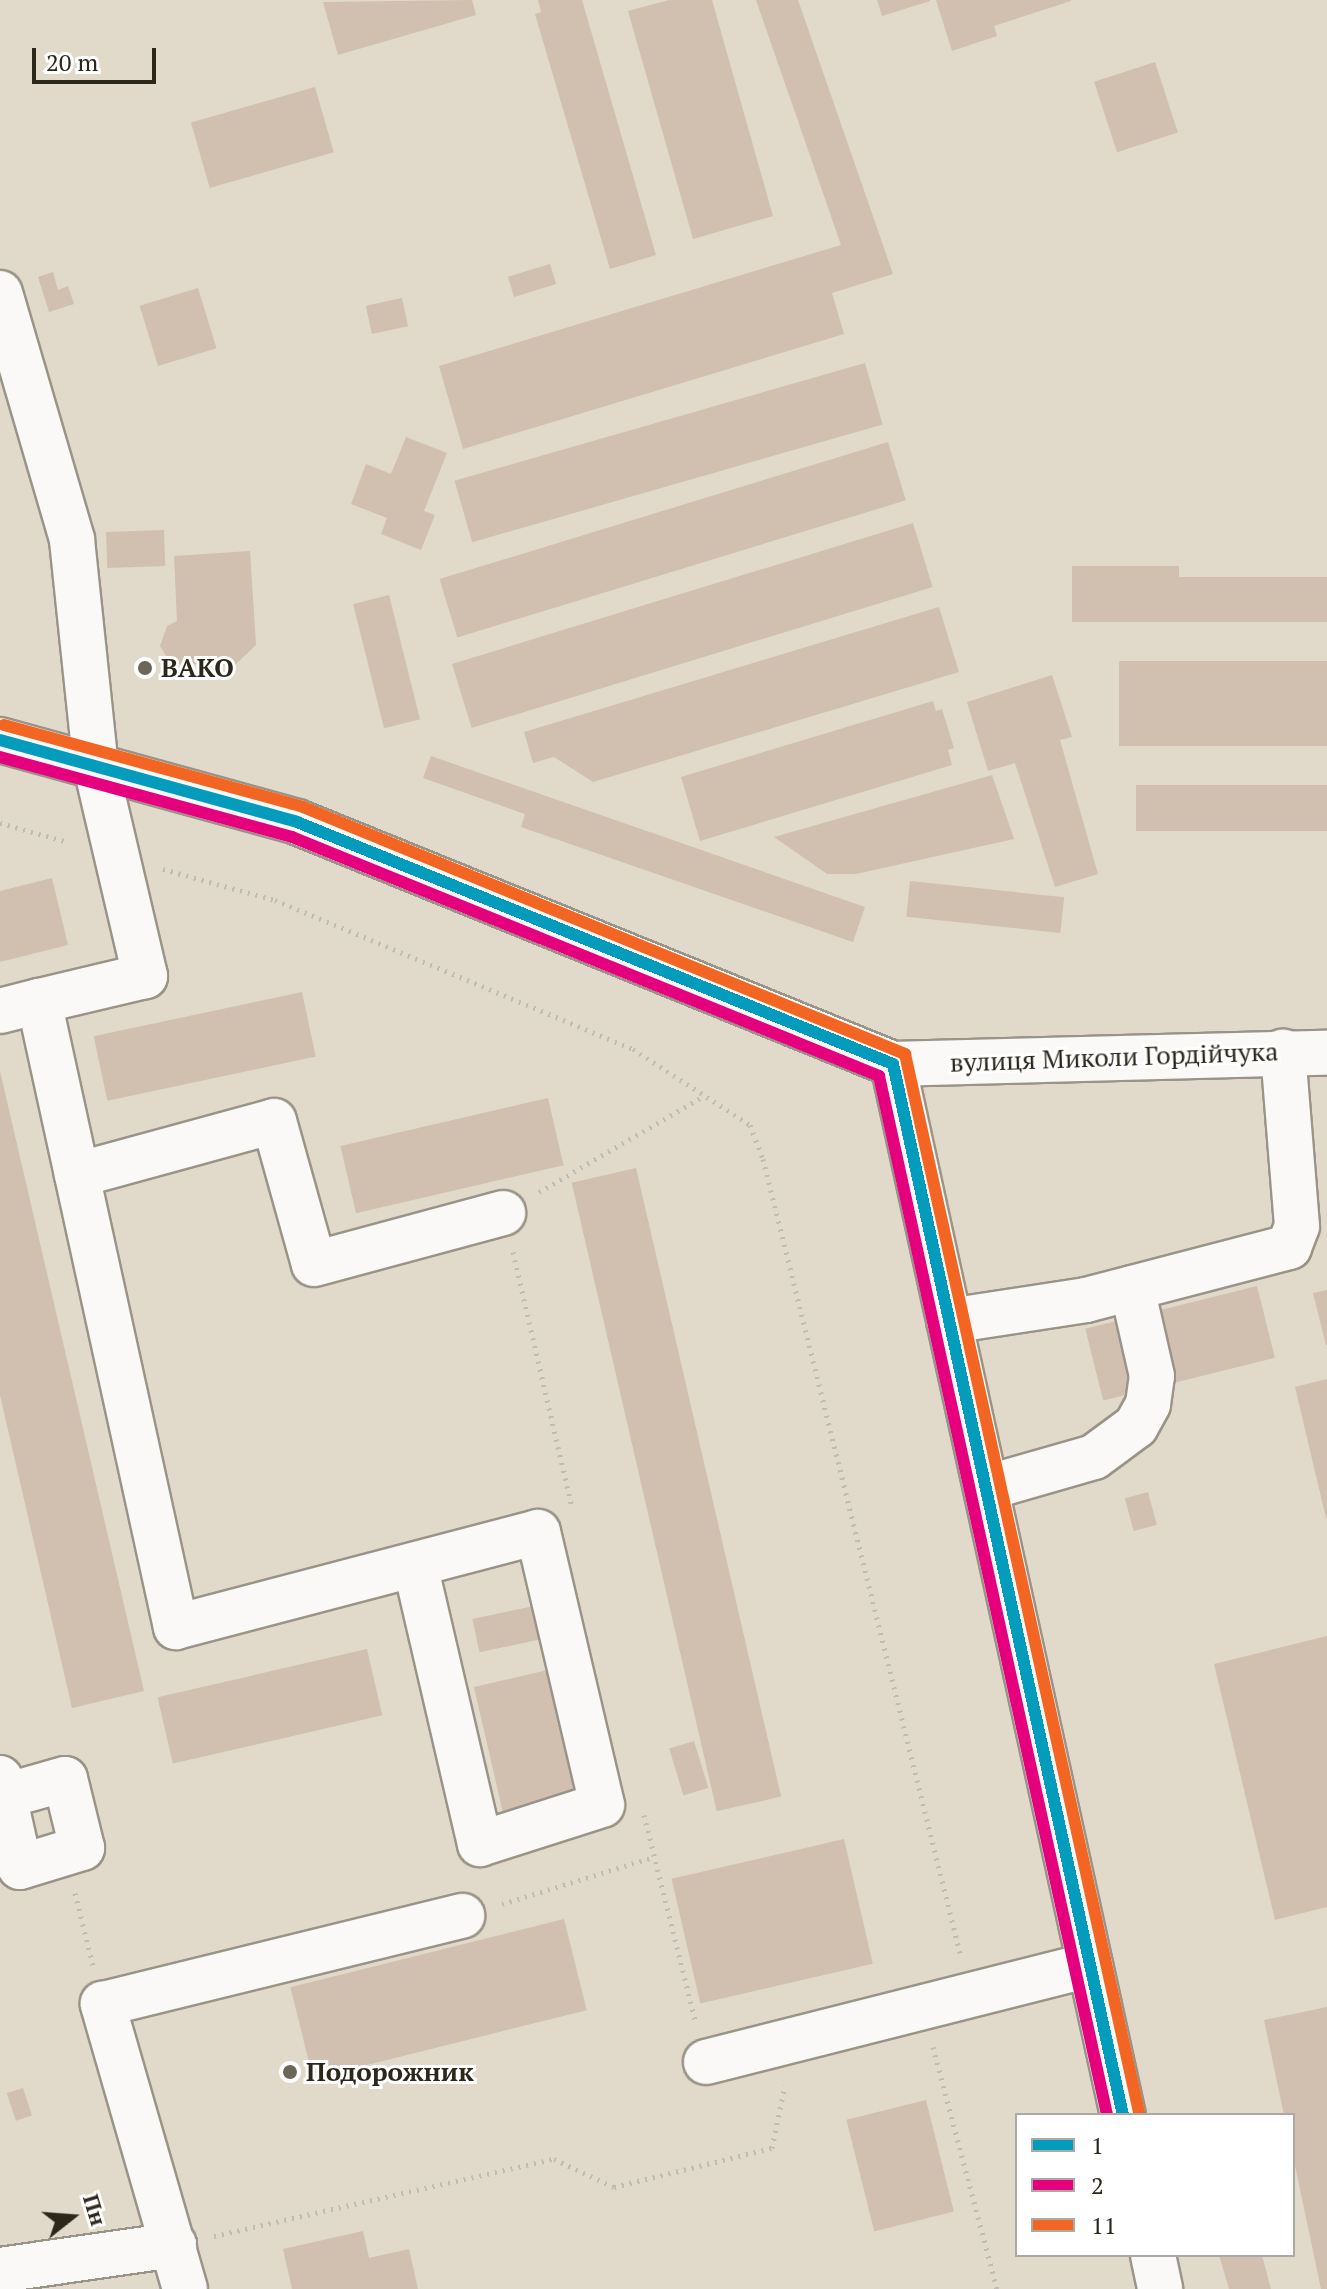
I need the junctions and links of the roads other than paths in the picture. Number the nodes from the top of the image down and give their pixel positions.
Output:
1 (0, 293) edge
2 (0, 740) edge
3 (96, 767) junction
4 (19, 1006) edge
5 (1283, 1052) junction
6 (1327, 1053) edge
7 (893, 1064) junction
8 (77, 1175) junction
9 (503, 1213) road end
10 (1132, 1288) junction
11 (949, 1321) junction
12 (986, 1488) junction
13 (415, 1565) junction
14 (2, 1787) edge
15 (462, 1916) road end
16 (1090, 1965) junction
17 (706, 2062) road end
18 (1123, 2113) edge
19 (174, 2245) junction
20 (1153, 2257) edge
21 (0, 2270) edge
22 (185, 2289) edge
23 (1160, 2289) edge

1 - 3 street
2 - 3 street, вулиця Миколи Гордійчука
3 - 4 street
3 - 7 street, вулиця Миколи Гордійчука
4 - 8 street
5 - 6 street, вулиця Миколи Гордійчука
5 - 7 street, вулиця Миколи Гордійчука
5 - 10 street
7 - 11 street
8 - 9 street
8 - 13 street
10 - 11 street
10 - 12 street
11 - 12 street
12 - 16 street
13 - 13 street
14 - 14 street
15 - 19 street
16 - 17 street
16 - 18 street
19 - 21 street
19 - 22 street
20 - 23 street

